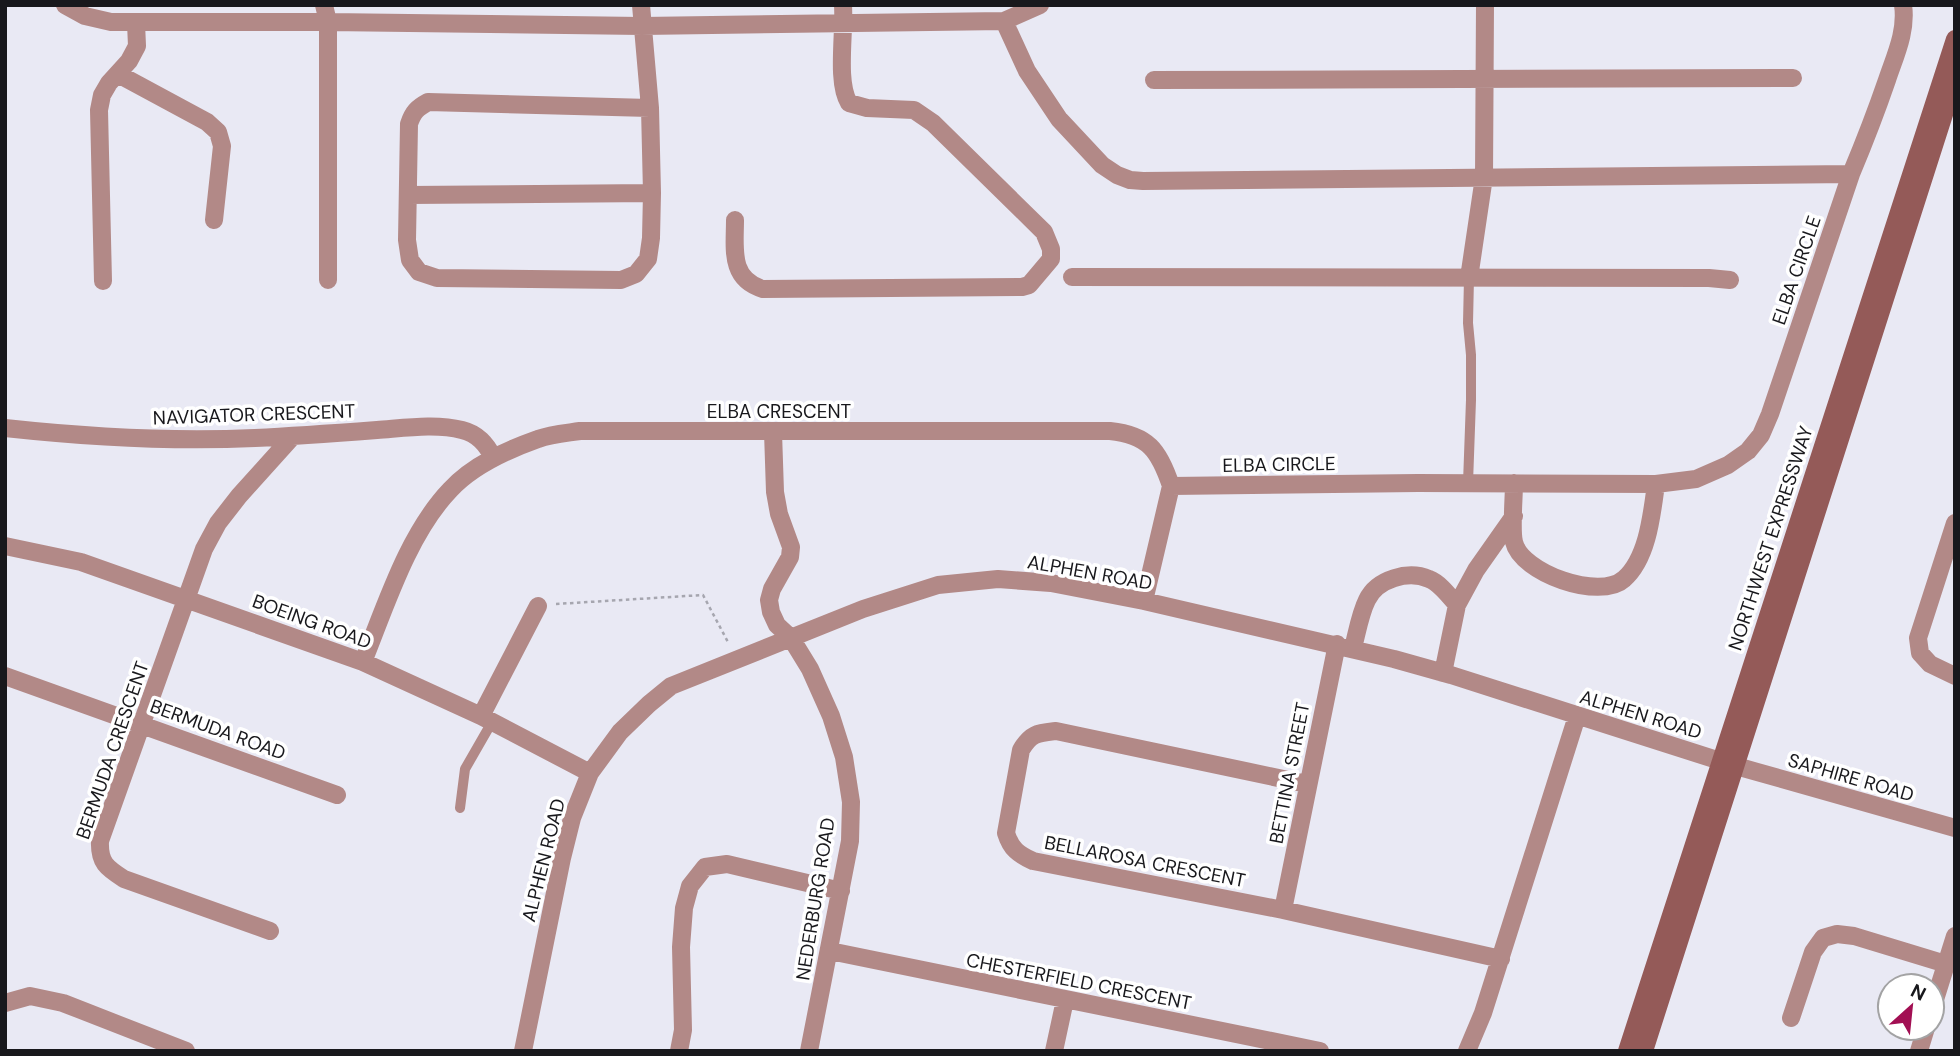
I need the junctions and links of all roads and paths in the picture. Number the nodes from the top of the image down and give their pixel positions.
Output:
1 (65, 5) edge
2 (641, 5) edge
3 (842, 5) edge
4 (1040, 5) edge
5 (1485, 5) edge
6 (1903, 5) edge
7 (326, 14) edge
8 (1004, 21) junction
9 (135, 23) junction
10 (844, 24) junction
11 (642, 26) junction
12 (1955, 39) edge
13 (118, 74) junction
14 (1793, 78) dead end
15 (1484, 79) junction
16 (1154, 80) dead end
17 (1955, 80) edge
18 (650, 107) junction
19 (1851, 174) junction
20 (1484, 177) junction
21 (652, 193) junction
22 (408, 195) junction
23 (214, 220) dead end
24 (735, 220) dead end
25 (1072, 277) dead end
26 (1469, 278) junction
27 (328, 280) dead end
28 (1730, 280) dead end
29 (103, 281) dead end
30 (5, 428) edge
31 (773, 432) junction
32 (293, 436) junction
33 (493, 457) junction
34 (1468, 483) junction
35 (1514, 483) junction
36 (1656, 484) junction
37 (1171, 486) junction
38 (1514, 515) junction
39 (1955, 523) edge
40 (5, 545) edge
41 (187, 598) junction
42 (1144, 601) junction
43 (538, 606) joint
44 (1457, 606) junction
45 (791, 638) junction
46 (1345, 646) junction
47 (737, 659) junction
48 (363, 662) junction
49 (1443, 673) junction
50 (5, 676) edge
51 (1955, 676) edge
52 (1577, 716) junction
53 (486, 719) junction
54 (142, 724) junction
55 (1728, 763) junction
56 (590, 773) junction
57 (1307, 784) junction
58 (337, 795) dead end
59 (460, 808) dead end
60 (1955, 828) edge
61 (841, 891) junction
62 (1283, 910) junction
63 (270, 931) dead end
64 (1955, 936) edge
65 (830, 951) junction
66 (1501, 959) junction
67 (1946, 964) junction
68 (1944, 972) edge
69 (1065, 1000) junction
70 (5, 1003) edge
71 (1791, 1018) dead end
72 (1299, 1049) edge
73 (186, 1051) edge
74 (523, 1051) edge
75 (678, 1051) edge
76 (809, 1051) edge
77 (1054, 1051) edge
78 (1320, 1051) edge
79 (1466, 1051) edge
80 (1627, 1051) edge
81 (1644, 1051) edge

1 - 9 street
2 - 11 street
3 - 10 street
4 - 8 street
5 - 15 street
6 - 19 street, ELBA CIRCLE
7 - 9 street
7 - 11 street
7 - 27 street
8 - 10 street
8 - 20 street
9 - 13 street
10 - 11 street
10 - 24 street
11 - 18 street
12 - 55 main road, NORTHWEST EXPRESSWAY
13 - 23 street
13 - 29 street
14 - 15 street
15 - 16 street
15 - 20 street
17 - 55 main road, NORTHWEST EXPRESSWAY
18 - 21 street
18 - 22 street
19 - 20 street
19 - 36 street, ELBA CIRCLE
20 - 26 street
21 - 22 street
21 - 22 street
25 - 26 street
26 - 28 street
26 - 34 lane
30 - 32 street, NAVIGATOR CRESCENT
31 - 33 street, ELBA CRESCENT
31 - 37 street, ELBA CRESCENT
31 - 45 street, NEDERBURG ROAD
32 - 33 street, NAVIGATOR CRESCENT
32 - 41 street, BERMUDA CRESCENT
33 - 48 street, ELBA CRESCENT
34 - 35 street, ELBA CIRCLE
34 - 37 street, ELBA CIRCLE
35 - 36 street, ELBA CIRCLE
35 - 38 street
36 - 38 street
37 - 42 street
38 - 44 street
39 - 51 street
40 - 41 street, BOEING ROAD
41 - 48 street, BOEING ROAD
41 - 54 street, BERMUDA CRESCENT
42 - 45 street, ALPHEN ROAD
42 - 46 street, ALPHEN ROAD
43 - 47 path
43 - 53 street
44 - 46 street, BETTINA STREET
44 - 49 street
45 - 47 street, ALPHEN ROAD
45 - 61 street, NEDERBURG ROAD
46 - 49 street, ALPHEN ROAD
46 - 57 street, BETTINA STREET
47 - 56 street, ALPHEN ROAD
48 - 53 street, BOEING ROAD
49 - 52 street, ALPHEN ROAD
50 - 54 street, BERMUDA ROAD
52 - 55 street, ALPHEN ROAD
52 - 66 street
53 - 56 street, BOEING ROAD
53 - 59 lane
54 - 58 street, BERMUDA ROAD
54 - 63 street, BERMUDA CRESCENT
55 - 60 street, SAPHIRE ROAD
55 - 80 main road, NORTHWEST EXPRESSWAY
55 - 81 main road, NORTHWEST EXPRESSWAY
56 - 74 street, ALPHEN ROAD
57 - 62 street, BETTINA STREET
57 - 62 street, BELLAROSA CRESCENT
61 - 65 street, NEDERBURG ROAD
61 - 75 street
62 - 66 street, BELLAROSA CRESCENT
64 - 67 street
65 - 69 street, CHESTERFIELD CRESCENT
65 - 76 street, NEDERBURG ROAD
66 - 79 street
67 - 68 street
67 - 71 street
69 - 72 street, CHESTERFIELD CRESCENT
69 - 77 street
70 - 73 street
72 - 78 street, CHESTERFIELD CRESCENT

